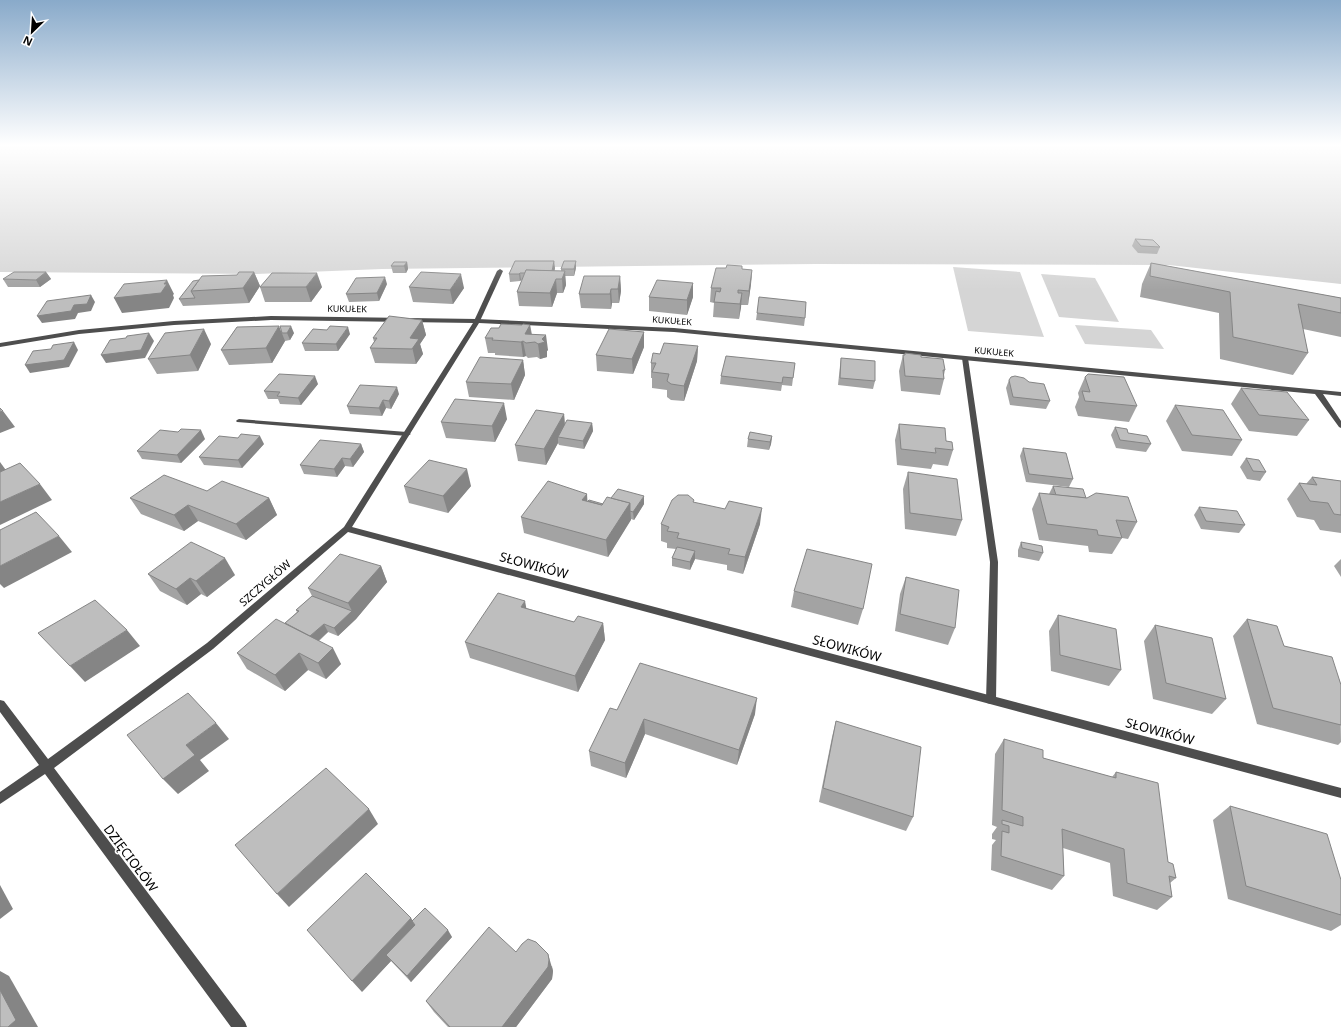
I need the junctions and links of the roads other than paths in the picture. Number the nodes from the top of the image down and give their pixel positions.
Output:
1 (500, 271) dead end
2 (477, 321) junction
3 (0, 345) edge
4 (966, 358) junction
5 (1317, 391) junction
6 (1341, 394) edge
7 (239, 421) dead end
8 (1341, 426) edge
9 (407, 434) junction
10 (347, 529) junction
11 (991, 700) junction
12 (0, 704) edge
13 (46, 767) junction
14 (1341, 793) edge
15 (0, 799) edge
16 (240, 1027) edge

1 - 2 street, SZCZYGŁÓW
2 - 3 street, KUKUŁEK
2 - 4 street, KUKUŁEK
2 - 9 street, SZCZYGŁÓW
4 - 5 street, KUKUŁEK
4 - 11 street
5 - 6 street, KUKUŁEK
5 - 8 street
7 - 9 street
9 - 10 street, SZCZYGŁÓW
10 - 11 street, SŁOWIKÓW
10 - 13 street, SZCZYGŁÓW
11 - 14 street, SŁOWIKÓW
12 - 13 street, DZIĘCIOŁÓW
13 - 15 street, SZCZYGŁÓW
13 - 16 street, DZIĘCIOŁÓW

